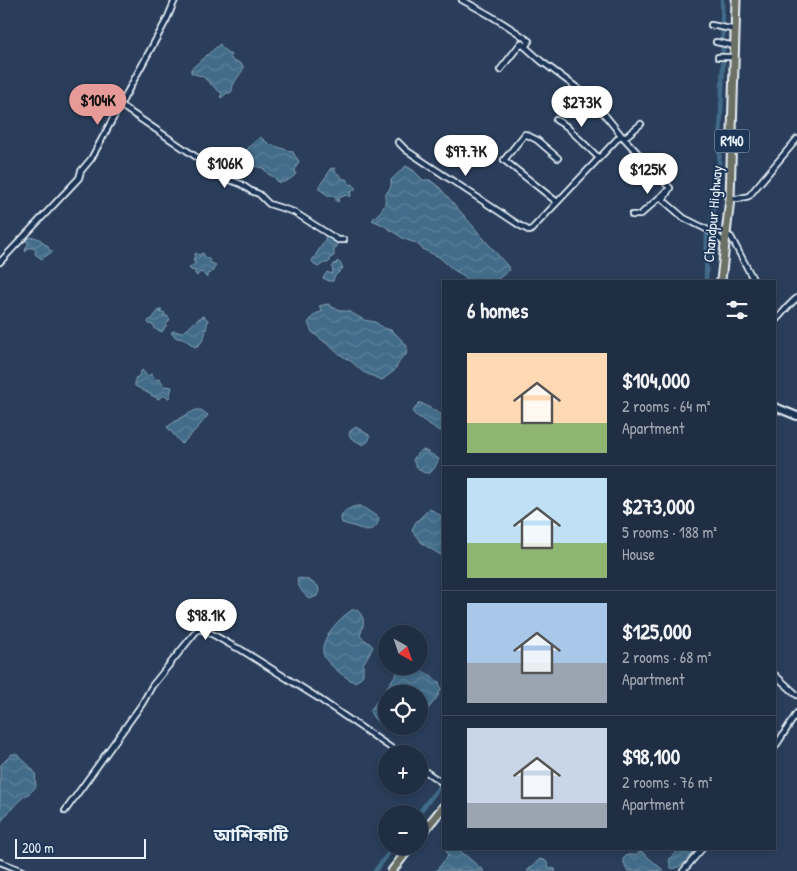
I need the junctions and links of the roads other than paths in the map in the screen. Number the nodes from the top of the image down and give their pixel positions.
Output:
1 (175, 0) edge
2 (462, 0) edge
3 (736, 0) edge
4 (711, 24) dead end
5 (736, 30) junction
6 (716, 42) dead end
7 (731, 45) junction
8 (525, 47) junction
9 (718, 57) dead end
10 (735, 57) junction
11 (500, 70) dead end
12 (120, 105) junction
13 (556, 120) dead end
14 (641, 124) dead end
15 (623, 137) junction
16 (797, 139) edge
17 (398, 142) dead end
18 (558, 158) dead end
19 (599, 158) junction
20 (670, 188) junction
21 (730, 198) junction
22 (557, 202) junction
23 (632, 215) dead end
24 (726, 235) junction
25 (344, 240) dead end
26 (725, 244) junction
27 (0, 262) edge
28 (721, 280) edge
29 (753, 280) edge
30 (797, 298) edge
31 (776, 320) edge
32 (776, 407) edge
33 (797, 416) edge
34 (776, 676) edge
35 (797, 695) edge
36 (797, 713) edge
37 (387, 745) edge
38 (776, 745) edge
39 (428, 773) edge
40 (442, 783) edge
41 (442, 808) edge
42 (65, 812) dead end
43 (428, 826) edge
44 (701, 850) edge
45 (404, 855) edge
46 (0, 862) edge
47 (19, 870) edge
48 (392, 871) edge
49 (683, 871) edge

1 - 12 street
2 - 8 street
3 - 5 main road, Chandpur Highway / R140
4 - 5 street
5 - 7 main road, Chandpur Highway / R140
6 - 7 street
7 - 10 main road, Chandpur Highway / R140
8 - 11 street
8 - 15 street
9 - 10 street
10 - 21 main road, Chandpur Highway / R140
12 - 25 street
12 - 27 street
13 - 19 street
14 - 15 street
15 - 19 street
15 - 20 street
16 - 21 street
17 - 22 street
18 - 22 street
19 - 22 street
20 - 23 street
20 - 26 street
21 - 24 main road, Chandpur Highway / R140
24 - 26 main road, Chandpur Highway / R140
24 - 29 street
26 - 28 main road, Chandpur Highway / R140
30 - 31 street
32 - 33 main road
34 - 35 street
36 - 38 street
37 - 42 street
39 - 40 street
41 - 43 main road
44 - 49 street
45 - 48 main road
46 - 47 street

